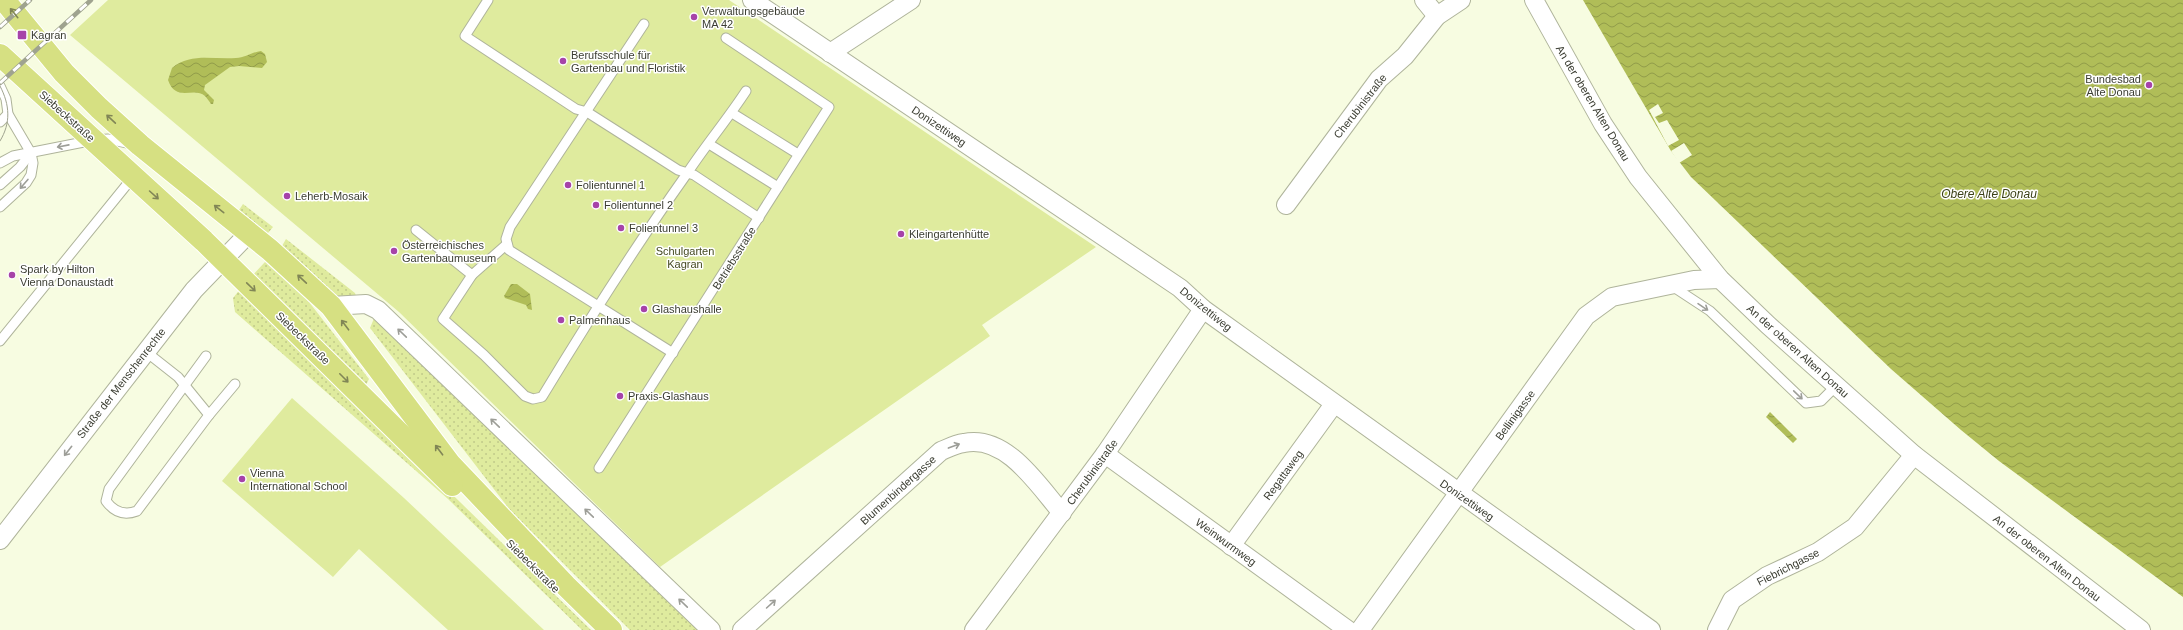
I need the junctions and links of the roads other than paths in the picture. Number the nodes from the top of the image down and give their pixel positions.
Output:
1 (4, 0) edge
2 (488, 0) edge
3 (752, 0) edge
4 (911, 0) edge
5 (1424, 0) edge
6 (1461, 0) edge
7 (1534, 0) edge
8 (1437, 16) junction
9 (644, 24) dead end
10 (726, 38) dead end
11 (830, 53) junction
12 (0, 55) edge
13 (0, 86) edge
14 (746, 91) dead end
15 (587, 112) junction
16 (732, 113) junction
17 (8, 114) junction
18 (0, 122) edge
19 (94, 140) junction
20 (709, 144) junction
21 (140, 145) junction
22 (32, 153) junction
23 (798, 154) junction
24 (0, 163) edge
25 (687, 173) junction
26 (133, 176) junction
27 (0, 185) edge
28 (778, 187) junction
29 (1286, 204) dead end
30 (0, 207) edge
31 (759, 218) junction
32 (416, 230) dead end
33 (249, 233) junction
34 (507, 244) junction
35 (222, 260) junction
36 (472, 275) junction
37 (1720, 278) junction
38 (1671, 285) junction
39 (597, 305) junction
40 (331, 306) junction
41 (1202, 310) junction
42 (0, 341) edge
43 (145, 351) junction
44 (673, 353) junction
45 (206, 356) dead end
46 (235, 384) dead end
47 (185, 386) junction
48 (1836, 386) junction
49 (1334, 404) junction
50 (209, 415) junction
51 (1105, 454) junction
52 (1914, 456) junction
53 (599, 468) dead end
54 (1458, 493) junction
55 (1062, 513) junction
56 (0, 540) edge
57 (1231, 546) junction
58 (598, 630) edge
59 (611, 630) edge
60 (711, 630) edge
61 (742, 630) edge
62 (974, 630) edge
63 (1348, 630) edge
64 (1360, 630) edge
65 (1651, 630) edge
66 (1717, 630) edge
67 (2141, 630) edge

21 -> 1 main road, Siebeckstraße
2 - 15 lane
3 - 11 street, Donizettiweg
4 - 11 street
5 - 8 street
6 - 8 street, Cherubinistraße
7 - 37 street, An der oberen Alten Donau
8 - 29 street, Cherubinistraße
9 - 15 lane
10 - 23 lane, Betriebsstraße
11 - 41 street, Donizettiweg
12 - 19 main road, Siebeckstraße
13 - 17 lane
14 - 16 lane
15 - 25 lane
15 - 34 lane
16 - 20 lane
16 - 23 lane
17 - 18 lane
17 - 22 lane
19 - 21 lane
19 -> 22 lane
19 - 26 main road, Siebeckstraße
20 - 25 lane
20 - 28 lane
33 -> 21 main road, Siebeckstraße
22 - 24 lane
22 - 27 lane
22 -> 30 lane
23 - 28 lane, Betriebsstraße
25 - 31 lane
25 - 39 lane
26 -> 35 main road, Siebeckstraße
26 - 42 lane
28 - 31 lane, Betriebsstraße
31 - 44 lane, Betriebsstraße
32 - 36 lane
33 - 35 street, Straße der Menschenrechte
40 -> 33 main road, Siebeckstraße
34 - 36 lane
34 - 39 lane
35 - 43 street, Straße der Menschenrechte
35 -> 58 main road, Siebeckstraße
36 - 39 lane
37 - 38 street, Bellinigasse
37 - 48 street, An der oberen Alten Donau
38 -> 48 lane
38 - 54 street, Bellinigasse
39 - 44 lane
59 -> 40 main road, Siebeckstraße
60 -> 40 street
41 - 49 street, Donizettiweg
41 - 51 street, Cherubinistraße
43 - 47 lane
43 -> 56 street, Straße der Menschenrechte
44 - 53 lane, Betriebsstraße
45 - 47 lane
46 - 50 lane
47 - 50 lane
47 - 50 lane
48 - 52 street, An der oberen Alten Donau
49 - 54 street, Donizettiweg
49 - 57 street, Regattaweg
51 - 55 street, Cherubinistraße
51 - 57 street, Weinwurmweg
52 - 66 street, Fiebrichgasse
52 - 67 street, An der oberen Alten Donau
54 - 64 street, Bellinigasse
54 - 65 street, Donizettiweg
61 -> 55 street, Blumenbindergasse
55 - 62 street, Cherubinistraße
57 - 63 street, Weinwurmweg

